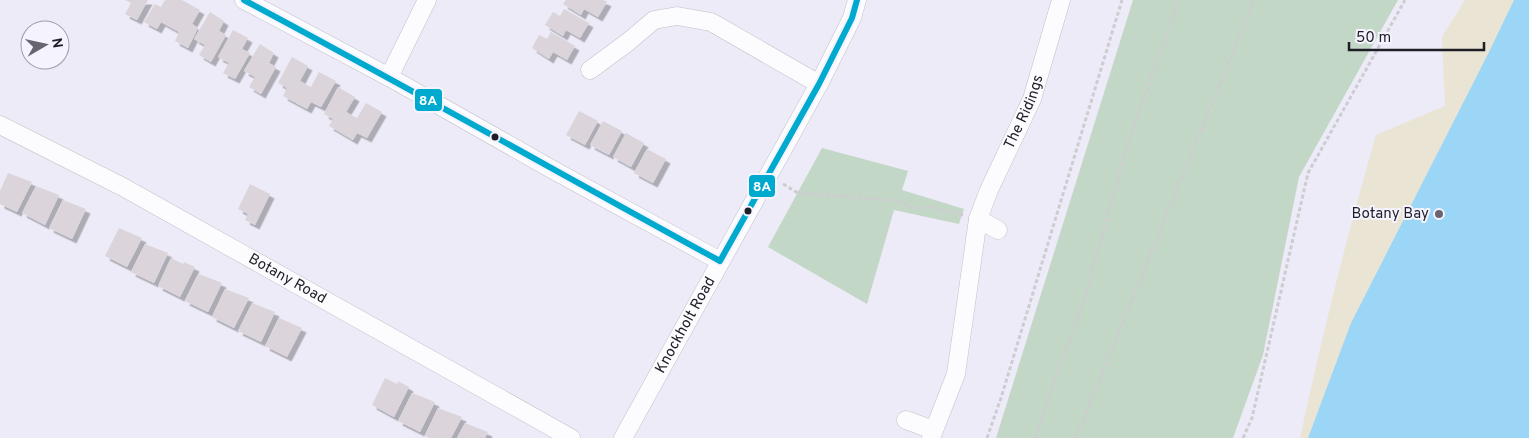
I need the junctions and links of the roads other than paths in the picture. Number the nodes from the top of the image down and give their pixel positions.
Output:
1 (244, 0) edge
2 (427, 0) edge
3 (857, 0) edge
4 (1061, 0) edge
5 (590, 70) dead end
6 (390, 76) junction
7 (819, 84) junction
8 (0, 125) edge
9 (978, 219) junction
10 (998, 230) dead end
11 (720, 261) junction
12 (906, 420) dead end
13 (932, 434) edge
14 (571, 438) edge
15 (623, 438) edge

1 - 6 street
2 - 6 street
3 - 7 street, Knockholt Road
4 - 9 street, The Ridings
5 - 7 street
6 - 11 street
7 - 11 street, Knockholt Road
8 - 14 street, Botany Road
9 - 10 street
9 - 13 street, The Ridings
11 - 15 street, Knockholt Road
12 - 13 street, The Ridings

